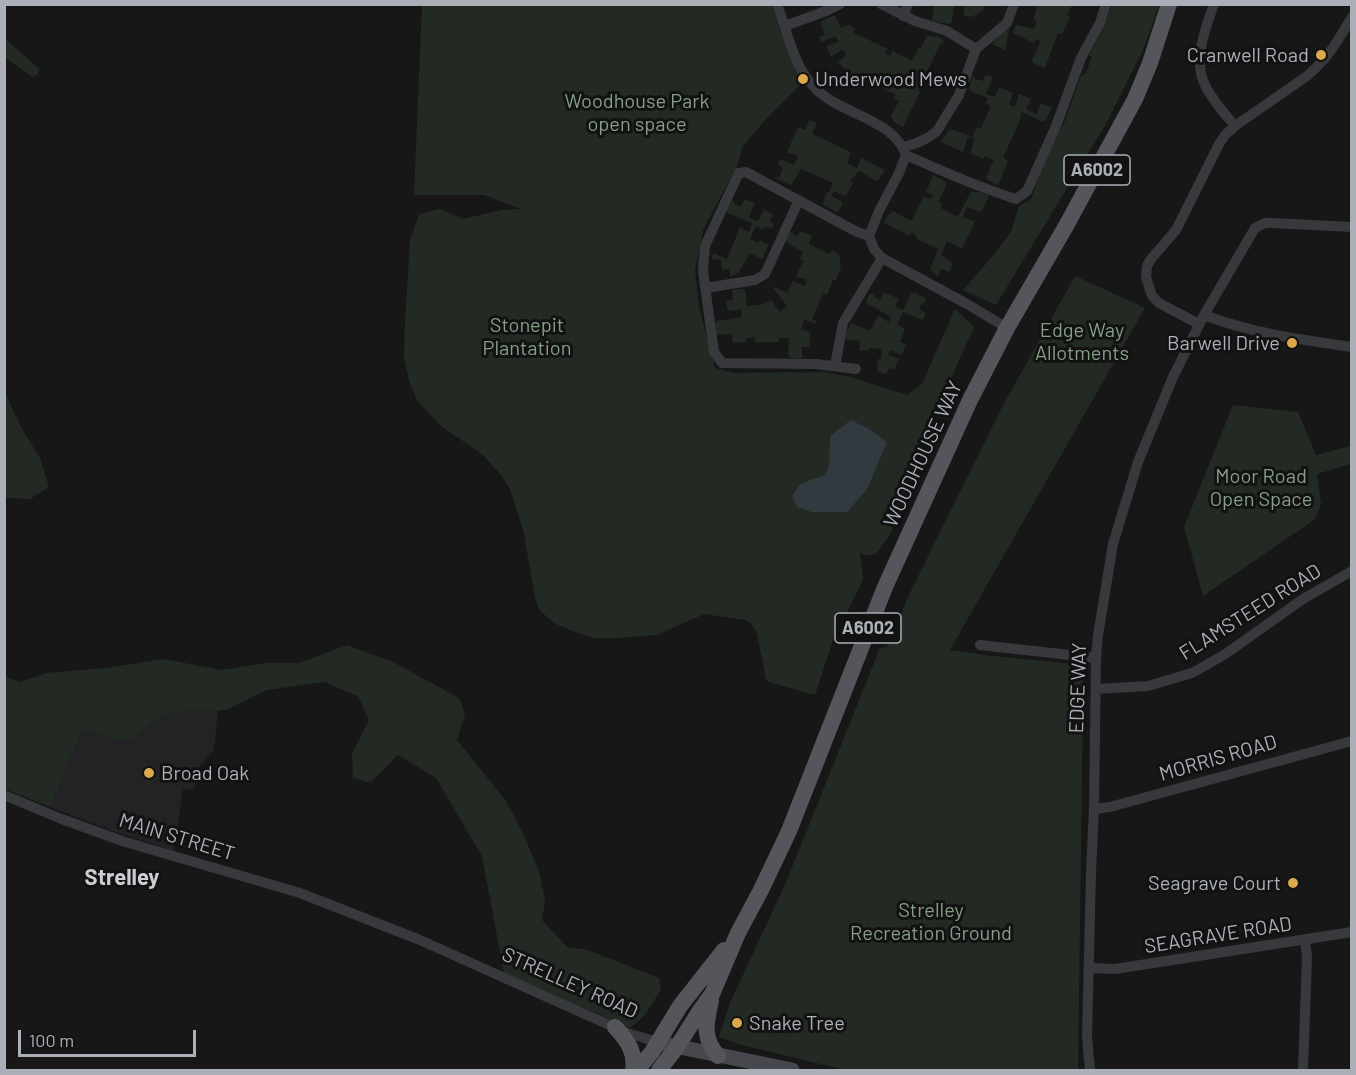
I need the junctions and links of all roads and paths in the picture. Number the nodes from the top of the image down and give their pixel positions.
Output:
1 (777, 4) edge
2 (840, 4) edge
3 (881, 4) edge
4 (908, 4) edge
5 (1014, 4) edge
6 (1106, 4) edge
7 (1169, 4) edge
8 (1214, 4) edge
9 (903, 16) junction
10 (1352, 17) edge
11 (785, 26) junction
12 (976, 49) junction
13 (1235, 126) junction
14 (905, 151) junction
15 (799, 200) junction
16 (1352, 227) edge
17 (869, 236) junction
18 (882, 258) junction
19 (706, 288) junction
20 (1202, 320) junction
21 (1007, 328) junction
22 (1352, 347) edge
23 (835, 366) junction
24 (856, 369) dead end
25 (1352, 571) edge
26 (980, 645) dead end
27 (1096, 658) junction
28 (1096, 689) junction
29 (1352, 741) edge
30 (4, 795) edge
31 (1094, 809) junction
32 (340, 908) joint
33 (1352, 932) edge
34 (738, 933) junction
35 (1305, 939) junction
36 (1089, 968) junction
37 (712, 994) junction
38 (615, 1027) junction
39 (658, 1042) junction
40 (677, 1047) junction
41 (718, 1056) junction
42 (635, 1071) edge
43 (659, 1071) edge
44 (792, 1071) edge
45 (1090, 1071) edge
46 (1304, 1071) edge

1 - 11 street
2 - 11 street
3 - 9 street
4 - 9 street
5 - 12 street
6 - 14 street
7 - 21 main road, WOODHOUSE WAY / A6002
8 - 13 street
9 - 12 street
10 - 13 street
11 - 14 street
12 - 14 street
13 - 20 street
14 - 17 street
15 - 17 street
15 - 19 street
15 - 19 street
16 - 20 street, EDGE WAY
17 - 18 street
18 - 21 street
18 - 23 street
19 - 23 street
20 - 22 street
20 - 27 street, EDGE WAY
21 - 34 main road, WOODHOUSE WAY / A6002
23 - 24 street
25 - 28 street, FLAMSTEED ROAD
26 - 27 street
27 - 28 street, EDGE WAY
28 - 31 street, EDGE WAY
29 - 31 street, MORRIS ROAD
30 - 32 street, MAIN STREET
31 - 36 street, EDGE WAY
32 - 38 street, STRELLEY ROAD
33 - 35 street, SEAGRAVE ROAD
34 - 37 main road, WOODHOUSE WAY / A6002
34 - 39 main road, WOODHOUSE WAY / A6002
35 - 36 street, SEAGRAVE ROAD
35 - 46 street
36 - 45 street, EDGE WAY
37 - 40 main road, WOODHOUSE WAY / A6002
37 - 41 main road, A6002
38 - 39 street, STRELLEY ROAD
38 - 42 main road, A6002
39 - 40 main road, STRELLEY ROAD
39 - 42 main road, A6002
40 - 41 main road, STRELLEY ROAD
40 - 43 main road, A6002
41 - 44 main road, STRELLEY ROAD

